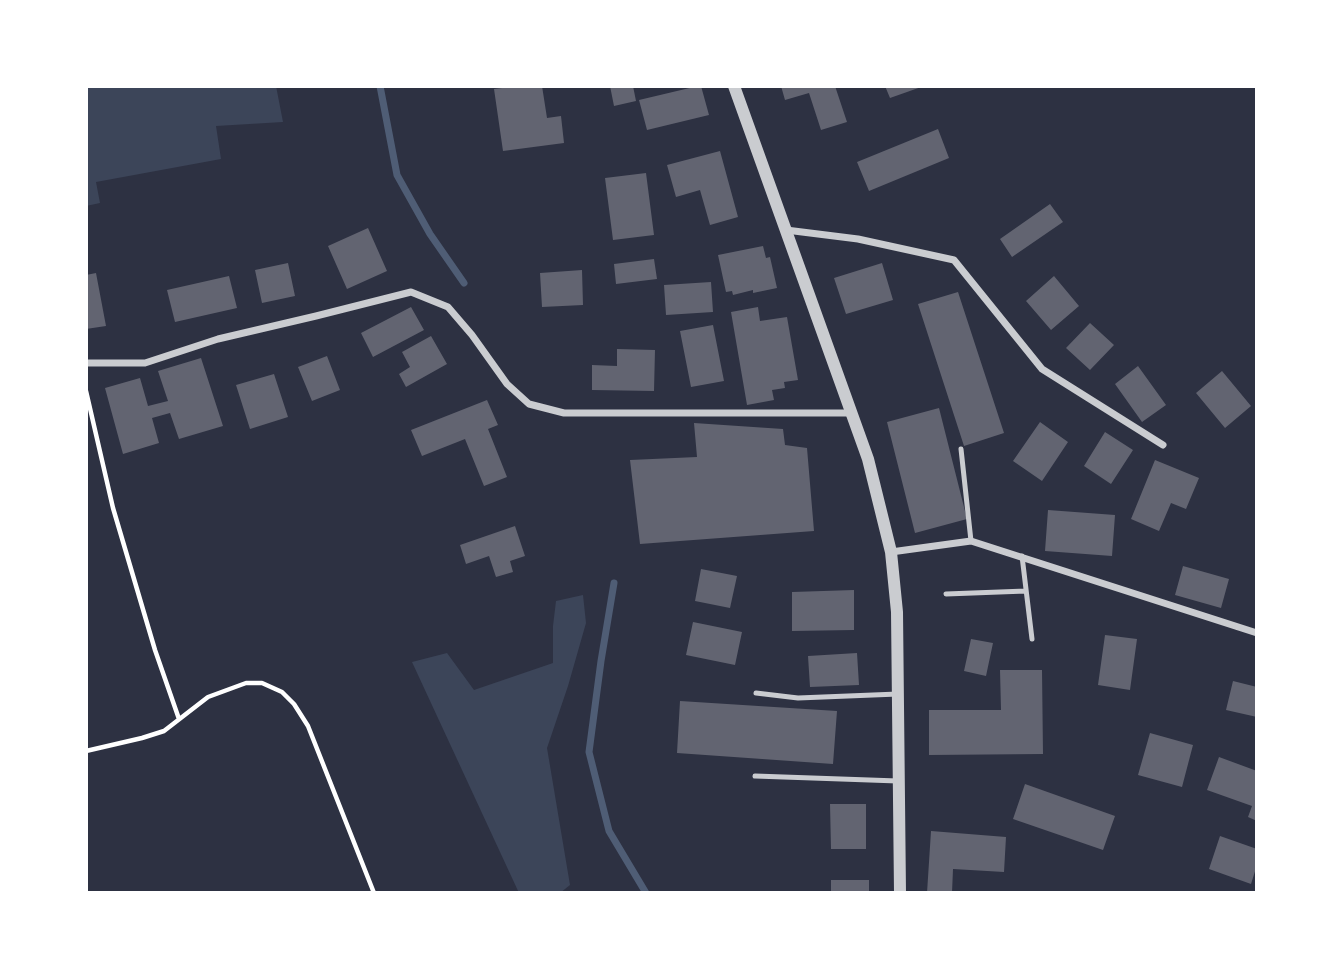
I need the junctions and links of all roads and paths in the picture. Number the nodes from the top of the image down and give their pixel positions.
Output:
1 (734, 86) edge
2 (785, 230) junction
3 (86, 363) edge
4 (86, 391) edge
5 (852, 413) junction
6 (1163, 445) dead end
7 (961, 449) dead end
8 (971, 541) junction
9 (891, 552) junction
10 (1022, 556) junction
11 (1026, 591) junction
12 (946, 594) dead end
13 (1257, 633) edge
14 (1032, 639) dead end
15 (756, 693) dead end
16 (898, 694) junction
17 (179, 719) junction
18 (86, 751) edge
19 (755, 776) dead end
20 (898, 781) junction
21 (374, 893) edge
22 (900, 893) edge

1 - 2 street
2 - 5 street
2 - 6 street
3 - 5 street
4 - 17 path
5 - 9 street
7 - 8 lane
8 - 9 street
8 - 10 street
9 - 16 street
10 - 11 lane
10 - 13 street
11 - 12 lane
11 - 14 lane
15 - 16 lane
16 - 20 street
17 - 18 path
17 - 21 path
19 - 20 lane
20 - 22 street

